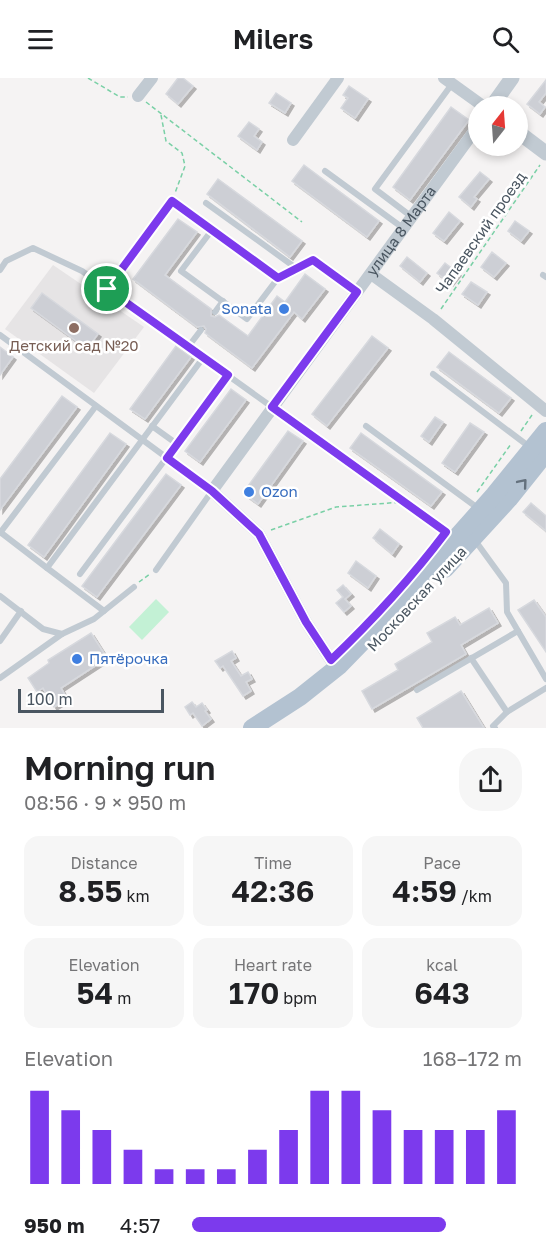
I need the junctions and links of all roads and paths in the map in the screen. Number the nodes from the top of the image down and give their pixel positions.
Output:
1 (88, 78) edge
2 (152, 78) edge
3 (338, 78) edge
4 (512, 78) edge
5 (448, 81) edge
6 (138, 96) junction
7 (469, 96) edge
8 (499, 96) edge
9 (161, 114) junction
10 (293, 140) dead end
11 (468, 140) edge
12 (528, 142) edge
13 (544, 158) edge
14 (325, 171) dead end
15 (172, 201) junction
16 (206, 203) dead end
17 (412, 217) junction
18 (303, 222) dead end
19 (403, 229) junction
20 (212, 230) junction
21 (296, 268) junction
22 (0, 270) edge
23 (371, 274) junction
24 (278, 278) junction
25 (107, 289) junction
26 (357, 292) junction
27 (223, 301) junction
28 (215, 312) dead end
29 (433, 319) junction
30 (201, 330) dead end
31 (0, 335) edge
32 (188, 347) junction
33 (203, 358) junction
34 (433, 374) dead end
35 (228, 375) junction
36 (96, 405) junction
37 (272, 407) junction
38 (542, 408) edge
39 (152, 426) junction
40 (366, 426) dead end
41 (546, 431) edge
42 (517, 437) junction
43 (141, 440) junction
44 (177, 444) junction
45 (539, 451) edge
46 (167, 458) junction
47 (212, 491) junction
48 (404, 502) junction
49 (475, 506) junction
50 (446, 532) dead end
51 (0, 533) edge
52 (259, 534) junction
53 (473, 539) junction
54 (47, 568) junction
55 (156, 570) joint
56 (80, 574) dead end
57 (134, 587) joint
58 (0, 596) edge
59 (21, 611) junction
60 (104, 611) junction
61 (518, 631) junction
62 (62, 634) junction
63 (0, 641) edge
64 (471, 658) junction
65 (336, 668) junction
66 (0, 678) edge
67 (546, 679) edge
68 (546, 688) edge
69 (417, 690) dead end
70 (507, 712) junction
71 (493, 727) edge
72 (252, 728) edge
73 (272, 728) edge

1 - 6 path
2 - 6 street
3 - 10 street
4 - 8 street
5 - 7 street
5 - 17 lane
6 - 9 path
9 - 15 path
9 - 18 path
11 - 17 street, улица 8 Марта
12 - 13 street
13 - 29 path, Чапаевский проезд
14 - 19 lane
15 - 20 lane
15 - 25 lane
16 - 21 lane
17 - 19 street, улица 8 Марта
19 - 23 street, улица 8 Марта
20 - 24 lane
20 - 27 lane
21 - 24 lane
21 - 26 lane
22 - 25 lane
23 - 26 street, улица 8 Марта
23 - 29 street
24 - 27 lane
25 - 32 lane
26 - 37 street, улица 8 Марта
27 - 28 lane
29 - 38 street
30 - 32 lane
31 - 36 lane
32 - 33 lane
33 - 35 lane
33 - 39 lane
34 - 42 lane
35 - 37 lane
35 - 44 lane
36 - 43 lane
36 - 51 lane
37 - 47 street, улица 8 Марта
37 - 48 path
38 - 42 path
39 - 43 lane
39 - 44 lane
40 - 49 lane
41 - 45 main road, Московская улица
42 - 45 lane
42 - 49 path
43 - 46 lane
43 - 54 lane
44 - 46 lane
45 - 49 main road, Московская улица
53 -> 45 main road, Московская улица
46 - 47 lane
46 - 56 lane
47 - 52 street
47 - 55 lane, улица 8 Марта
48 - 50 path
48 - 52 path
49 - 65 main road, Московская улица
51 - 54 lane
52 - 65 street
53 - 61 lane
53 - 73 main road, Московская улица
54 - 60 lane
55 - 57 path
57 - 60 lane
58 - 59 lane
59 - 62 lane
59 - 63 lane
60 - 62 lane
61 - 64 lane
61 - 67 lane
62 - 66 lane
64 - 69 lane
64 - 70 lane
65 - 72 main road, Московская улица
68 - 70 lane
70 - 71 lane

